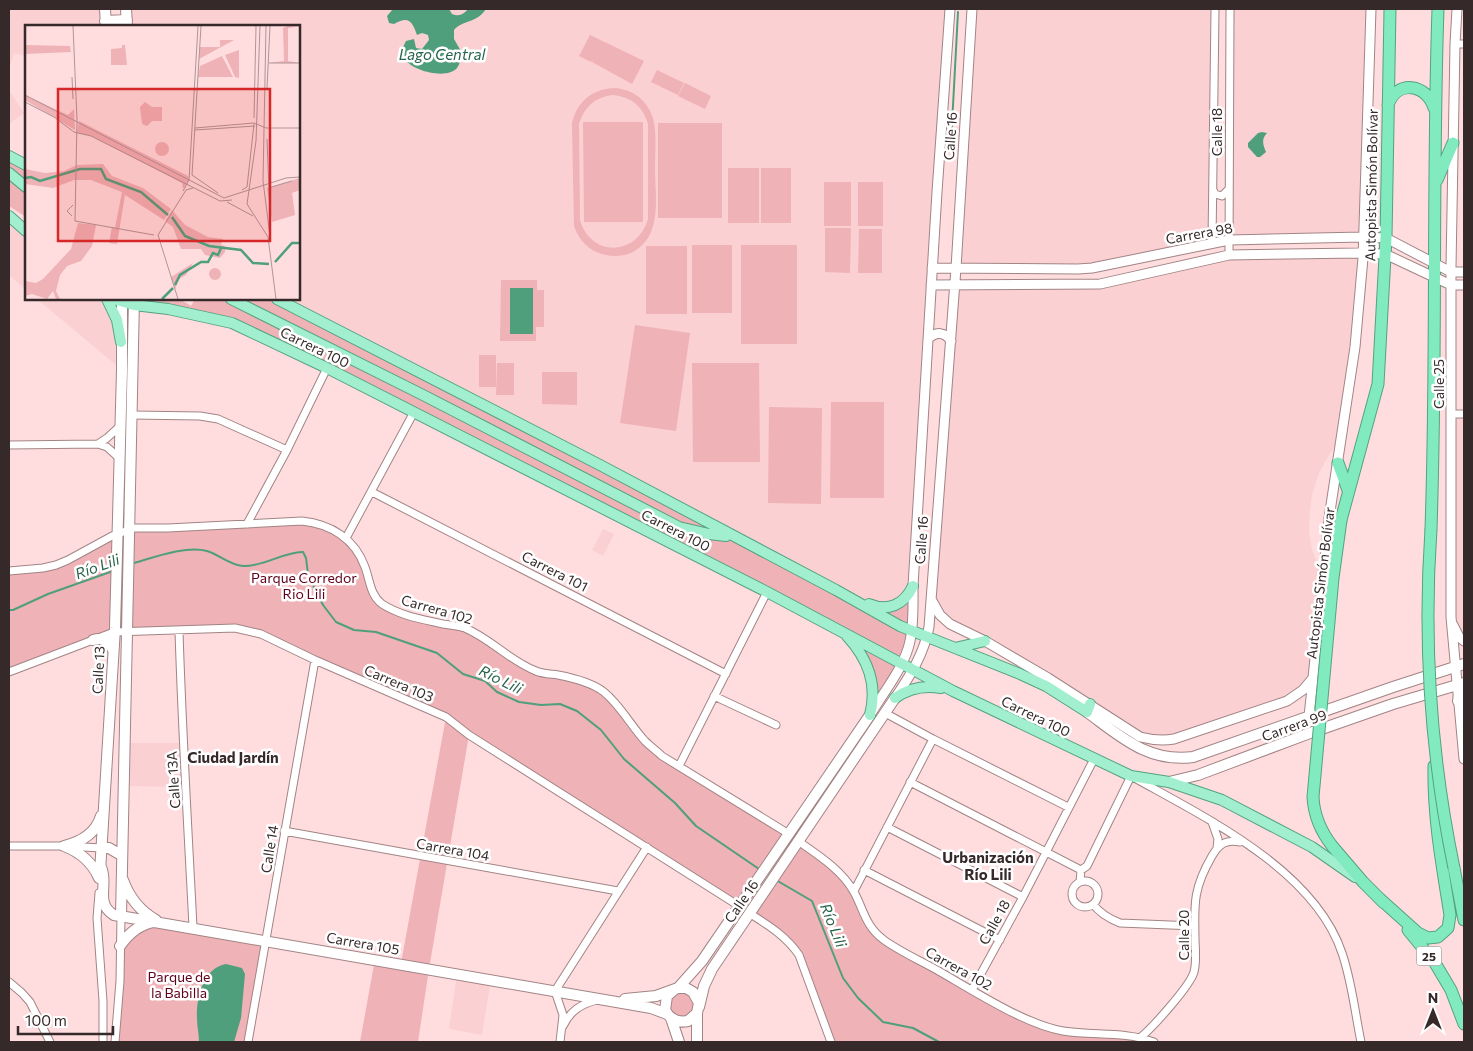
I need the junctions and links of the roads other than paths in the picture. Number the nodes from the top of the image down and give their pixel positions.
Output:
1 (105, 9) edge
2 (126, 9) edge
3 (950, 9) edge
4 (972, 9) edge
5 (1215, 9) edge
6 (1230, 9) edge
7 (1371, 9) edge
8 (1390, 9) edge
9 (1438, 9) edge
10 (1457, 9) edge
11 (127, 23) edge
12 (105, 24) edge
13 (1460, 44) edge
14 (1388, 109) junction
15 (1434, 110) junction
16 (1453, 143) junction
17 (9, 156) edge
18 (25, 164) edge
19 (9, 173) edge
20 (1435, 184) junction
21 (25, 186) edge
22 (1229, 189) junction
23 (1213, 190) junction
24 (9, 215) edge
25 (17, 224) edge
26 (1363, 237) junction
27 (1386, 238) junction
28 (1229, 240) junction
29 (1212, 243) junction
30 (1363, 253) junction
31 (1385, 254) junction
32 (1229, 255) junction
33 (1434, 264) junction
34 (932, 268) junction
35 (956, 268) junction
36 (1028, 269) junction
37 (1451, 272) junction
38 (1464, 272) edge
39 (1434, 276) junction
40 (931, 285) junction
41 (954, 285) junction
42 (1012, 285) junction
43 (1451, 285) junction
44 (1464, 285) edge
45 (107, 300) edge
46 (119, 300) edge
47 (233, 300) edge
48 (279, 300) edge
49 (134, 302) edge
50 (928, 339) junction
51 (950, 341) junction
52 (121, 342) junction
53 (327, 368) junction
54 (414, 412) junction
55 (1452, 414) junction
56 (1464, 414) edge
57 (132, 416) junction
58 (120, 426) junction
59 (98, 444) junction
60 (9, 445) edge
61 (287, 450) junction
62 (119, 458) junction
63 (1338, 463) junction
64 (1348, 490) junction
65 (372, 492) junction
66 (247, 524) junction
67 (129, 529) junction
68 (117, 533) junction
69 (732, 536) junction
70 (346, 538) junction
71 (9, 571) edge
72 (913, 586) junction
73 (836, 590) junction
74 (768, 592) junction
75 (931, 599) junction
76 (1451, 617) junction
77 (841, 630) junction
78 (912, 630) junction
79 (127, 631) junction
80 (179, 631) junction
81 (114, 632) junction
82 (927, 637) junction
83 (93, 640) junction
84 (985, 641) junction
85 (1464, 641) edge
86 (955, 648) junction
87 (113, 650) junction
88 (314, 660) junction
89 (901, 663) junction
90 (1460, 665) edge
91 (913, 670) junction
92 (9, 672) edge
93 (726, 674) junction
94 (1313, 678) junction
95 (1462, 685) edge
96 (953, 691) junction
97 (714, 696) junction
98 (895, 698) junction
99 (1458, 701) joint
100 (1088, 708) junction
101 (885, 713) junction
102 (870, 715) junction
103 (1309, 716) junction
104 (776, 725) dead end
105 (933, 739) junction
106 (1170, 757) joint
107 (1464, 758) edge
108 (1094, 759) junction
109 (680, 766) junction
110 (1131, 776) junction
111 (910, 782) junction
112 (1169, 782) junction
113 (1068, 807) junction
114 (104, 808) junction
115 (1212, 822) junction
116 (887, 827) junction
117 (284, 831) junction
118 (789, 834) junction
119 (798, 841) junction
120 (1243, 842) junction
121 (9, 846) edge
122 (64, 846) junction
123 (647, 847) junction
124 (102, 848) junction
125 (1217, 848) junction
126 (1046, 852) junction
127 (121, 855) junction
128 (101, 867) junction
129 (1448, 869) junction
130 (864, 870) junction
131 (1081, 870) junction
132 (122, 876) junction
133 (100, 879) junction
134 (1080, 882) junction
135 (1363, 882) junction
136 (618, 891) junction
137 (854, 891) junction
138 (1023, 896) junction
139 (1379, 898) junction
140 (1093, 904) junction
141 (739, 906) junction
142 (749, 913) junction
143 (121, 916) junction
144 (1464, 920) edge
145 (159, 922) junction
146 (1195, 926) junction
147 (194, 928) junction
148 (267, 940) junction
149 (1000, 940) junction
150 (120, 946) junction
151 (9, 982) edge
152 (676, 989) junction
153 (972, 990) junction
154 (555, 991) junction
155 (601, 999) junction
156 (698, 1010) junction
157 (669, 1016) junction
158 (1464, 1024) edge
159 (562, 1028) junction
160 (1141, 1037) junction
161 (50, 1042) edge
162 (103, 1042) edge
163 (115, 1042) edge
164 (248, 1042) edge
165 (560, 1042) edge
166 (679, 1042) edge
167 (697, 1042) edge
168 (831, 1042) edge
169 (1154, 1042) edge
170 (1362, 1042) edge

1 - 12 main road
2 - 11 main road
3 - 34 street, Calle 16
4 - 35 street, Calle 16
5 - 23 street, Calle 18
6 - 22 street, Calle 18
7 - 26 street
8 - 14 highway, Autopista Simón Bolívar
9 - 15 highway
10 - 13 street, Calle 25
11 - 12 main road
13 - 16 street, Calle 25
14 - 15 highway
14 - 27 highway, Autopista Simón Bolívar
15 - 20 highway
16 - 20 highway
16 - 37 street, Calle 25
17 - 18 main road
19 - 21 main road
20 - 33 highway
22 - 23 street
22 - 28 street, Calle 18
23 - 29 street, Calle 18
24 - 25 main road
26 - 27 street, Carrera 98
26 - 28 street, Carrera 98
26 - 30 street
27 - 31 highway, Autopista Simón Bolívar
27 - 33 street, Carrera 98
28 - 29 street, Carrera 98
28 - 32 street, Calle 18
29 - 36 street, Carrera 98
30 - 31 street, Carrera 98
30 - 32 street, Carrera 98
30 - 63 street
31 - 39 street, Carrera 98
31 - 64 highway, Autopista Simón Bolívar
32 - 42 street, Carrera 98
33 - 37 street, Carrera 98
33 - 39 highway
34 - 35 street, Carrera 98
34 - 40 street, Calle 16
35 - 36 street, Carrera 98
35 - 41 street, Calle 16
36 - 42 street
37 - 38 street, Carrera 98
37 - 43 street, Calle 25
39 - 43 street, Carrera 98
39 - 129 highway, bridge
40 - 41 street, Carrera 98
40 - 50 street, Calle 16
41 - 42 street, Carrera 98
41 - 51 street, Calle 16
43 - 44 street, Carrera 98
43 - 55 street, Calle 25
45 - 52 main road
46 - 49 main road, Carrera 100
46 - 52 main road, Calle 13
47 - 69 main road
48 - 69 main road, Carrera 100
49 - 53 main road, Carrera 100
49 - 57 main road, Calle 13
50 - 51 street
50 - 72 street, Calle 16
51 - 75 street, Calle 16
52 - 58 main road, Calle 13
53 - 54 main road, Carrera 100
53 - 61 street
54 - 65 street
54 - 74 main road, Carrera 100
55 - 56 street
55 - 76 street, Calle 25
57 - 61 street
57 - 67 main road, Calle 13
58 - 59 street
58 - 62 main road, Calle 13
59 - 60 street
59 - 62 street
61 - 66 street
62 - 68 main road, Calle 13
63 - 64 highway
63 - 94 street
64 - 135 highway, Autopista Simón Bolívar, bridge
65 - 70 street
65 - 93 street, Carrera 101
66 - 67 street, Carrera 102
66 - 70 street, Carrera 102
67 - 68 street, Carrera 102
67 - 79 main road, Calle 13
68 - 71 street, Carrera 102
68 - 81 main road, Calle 13
69 - 73 main road, Carrera 100
70 - 109 street, Carrera 102
72 - 73 main road
72 - 78 street, Calle 16
73 - 78 main road, Carrera 100
74 - 77 main road, Carrera 100
74 - 93 street
75 - 82 street, Calle 16
75 - 84 street, Carrera 100
76 - 85 street
76 - 90 street, Calle 25
77 - 89 main road, Carrera 100
77 - 102 main road
78 - 82 main road, Carrera 100
78 - 89 street, Calle 16
79 - 80 street, Carrera 103
79 - 81 street, Carrera 103
79 - 127 main road, Calle 13
80 - 88 street, Carrera 103
80 - 147 street, Calle 13A
81 - 83 street, Carrera 103
81 - 87 main road, Calle 13
82 - 86 main road, Carrera 100
82 - 91 street, Calle 16
83 - 87 main road
83 - 92 street, Carrera 103
84 - 86 main road
84 - 100 street, Carrera 100
86 - 100 main road, Carrera 100
87 - 114 main road, Calle 13
88 - 117 street, Calle 14
88 - 123 street, Carrera 103
89 - 91 main road, Carrera 100
89 - 102 street, Calle 16
90 - 95 street, Calle 25
90 - 103 main road, Carrera 99
91 - 96 main road, Carrera 100
91 - 98 street, Calle 16
93 - 97 street
94 - 100 street, Carrera 100
94 - 103 street
95 - 99 main road
95 - 112 main road, Carrera 99
96 - 98 main road
96 - 108 main road, Carrera 100
97 - 104 street
97 - 109 street
98 - 101 main road, Calle 16
99 - 107 street
100 - 106 main road, Carrera 100
101 - 105 street
101 - 119 main road, Calle 16
102 - 118 main road, Calle 16
103 - 106 main road, Carrera 99
105 - 111 street
105 - 113 street
108 - 110 main road, Carrera 100
108 - 113 street, Calle 18
109 - 118 street, Carrera 102
110 - 112 main road, Carrera 99
110 - 115 street, Carrera 100
110 - 131 street
111 - 116 street
111 - 126 street
112 - 135 main road
113 - 126 street, Calle 18
114 - 122 main road
114 - 124 main road, Calle 13
115 - 120 street, Carrera 100
115 - 125 street
116 - 130 street
116 - 138 street
117 - 136 street, Carrera 104
117 - 148 street, Calle 14
118 - 141 main road, Calle 16
119 - 137 street, Carrera 102
119 - 142 main road, Calle 16
120 - 125 street
120 - 170 street, Carrera 100
121 - 122 street
122 - 124 street
122 - 133 main road
123 - 136 street
123 - 141 street, Carrera 103
124 - 127 main road
124 - 128 main road, Calle 13
125 - 146 street, Calle 20
126 - 131 street
126 - 138 street, Calle 18
127 - 132 main road, Calle 13
128 - 133 main road, Calle 13
128 - 143 main road
129 - 139 highway
129 - 144 highway
130 - 137 street
130 - 149 street
131 - 134 street
132 - 143 main road, Calle 13
132 - 145 main road
133 - 162 street, Calle 13
134 - 140 street
134 - 140 street
135 - 139 highway, Autopista Simón Bolívar / 25
136 - 154 street
137 - 153 street, Carrera 102
138 - 149 street, Calle 18
139 - 158 highway, Autopista Simón Bolívar / 25
140 - 146 street
141 - 152 main road, Calle 16
142 - 156 main road, Calle 16
142 - 168 street
143 - 145 main road, Carrera 105
143 - 150 street, Calle 13
145 - 147 main road, Carrera 105
145 - 150 main road
146 - 160 street, Calle 20
147 - 148 main road, Carrera 105
148 - 154 main road, Carrera 105
148 - 164 street, Calle 14
149 - 153 street, Calle 18
150 - 163 street, Calle 13
151 - 161 street
152 - 155 main road, Carrera 105
152 - 156 main road
152 - 157 main road
153 - 160 street, Carrera 102
154 - 155 main road, Carrera 105
154 - 159 street
155 - 157 main road, Carrera 105
155 - 159 street
156 - 157 main road
156 - 167 main road
157 - 166 main road
159 - 165 street
160 - 169 street, Carrera 102

